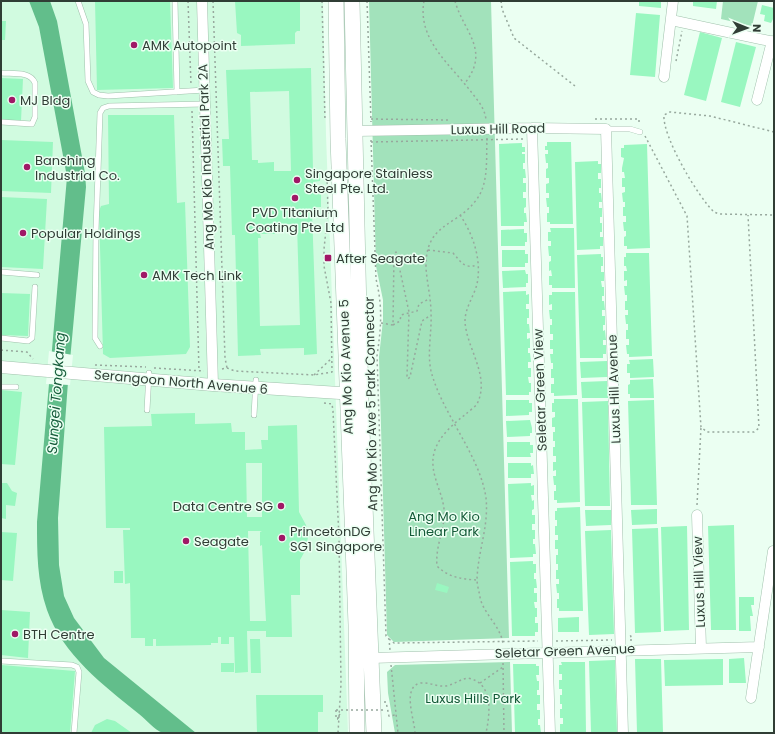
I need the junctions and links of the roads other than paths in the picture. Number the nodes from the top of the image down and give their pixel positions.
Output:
1 (78, 1) edge
2 (175, 1) edge
3 (202, 1) edge
4 (336, 1) edge
5 (352, 1) edge
6 (673, 1) edge
7 (671, 20) junction
8 (773, 42) edge
9 (354, 55) junction
10 (337, 66) junction
11 (1, 73) edge
12 (664, 76) dead end
13 (204, 90) junction
14 (177, 92) junction
15 (757, 100) dead end
16 (205, 104) junction
17 (1, 122) edge
18 (606, 129) junction
19 (356, 131) junction
20 (640, 132) road end
21 (532, 133) junction
22 (1, 272) edge
23 (37, 275) dead end
24 (35, 287) dead end
25 (1, 338) edge
26 (100, 346) dead end
27 (1, 361) edge
28 (31, 364) junction
29 (1, 368) edge
30 (149, 376) junction
31 (213, 381) junction
32 (256, 384) junction
33 (1, 387) edge
34 (16, 387) dead end
35 (354, 390) junction
36 (147, 410) dead end
37 (254, 415) dead end
38 (697, 515) road end
39 (773, 551) edge
40 (621, 645) junction
41 (759, 647) junction
42 (701, 648) junction
43 (548, 651) junction
44 (371, 658) junction
45 (1, 661) edge
46 (751, 698) dead end
47 (74, 733) edge
48 (357, 733) edge
49 (374, 733) edge
50 (550, 733) edge
51 (624, 733) edge

1 - 14 lane
2 - 14 lane
3 - 13 street, Ang Mo Kio Industrial Park 2A
4 - 10 main road, Ang Mo Kio Avenue 5
5 - 9 main road, Ang Mo Kio Avenue 5
6 - 7 street
7 - 8 street
7 - 12 street
8 - 15 street
9 - 10 main road
9 - 19 main road, Ang Mo Kio Avenue 5
10 - 35 main road, Ang Mo Kio Avenue 5
11 - 17 lane
13 - 14 lane
13 - 16 street, Ang Mo Kio Industrial Park 2A
16 - 26 lane
16 - 31 street, Ang Mo Kio Industrial Park 2A
18 - 20 lane, Luxus Hill Road
18 - 21 street, Luxus Hill Road
18 - 40 street, Luxus Hill Avenue
19 - 21 street, Luxus Hill Road
19 - 35 main road, Ang Mo Kio Avenue 5
21 - 43 street, Seletar Green View
22 - 23 lane
24 - 25 lane
27 - 28 street, Serangoon North Avenue 6
28 - 29 street, Serangoon North Avenue 6
28 - 30 street, Serangoon North Avenue 6
30 - 31 street, Serangoon North Avenue 6
30 - 36 lane
31 - 32 street, Serangoon North Avenue 6
32 - 35 street, Serangoon North Avenue 6
32 - 37 lane
33 - 34 lane
35 - 44 main road, Ang Mo Kio Avenue 5
35 - 48 main road, Ang Mo Kio Avenue 5
38 - 42 street, Luxus Hill View
39 - 41 street
40 - 42 street, Seletar Green Avenue
40 - 43 street, Seletar Green Avenue
40 - 51 street, Luxus Hill Avenue
41 - 42 street, Seletar Green Avenue
41 - 46 street
43 - 44 street, Seletar Green Avenue
43 - 50 street, Seletar Green View
44 - 49 main road, Ang Mo Kio Avenue 5
45 - 47 lane

